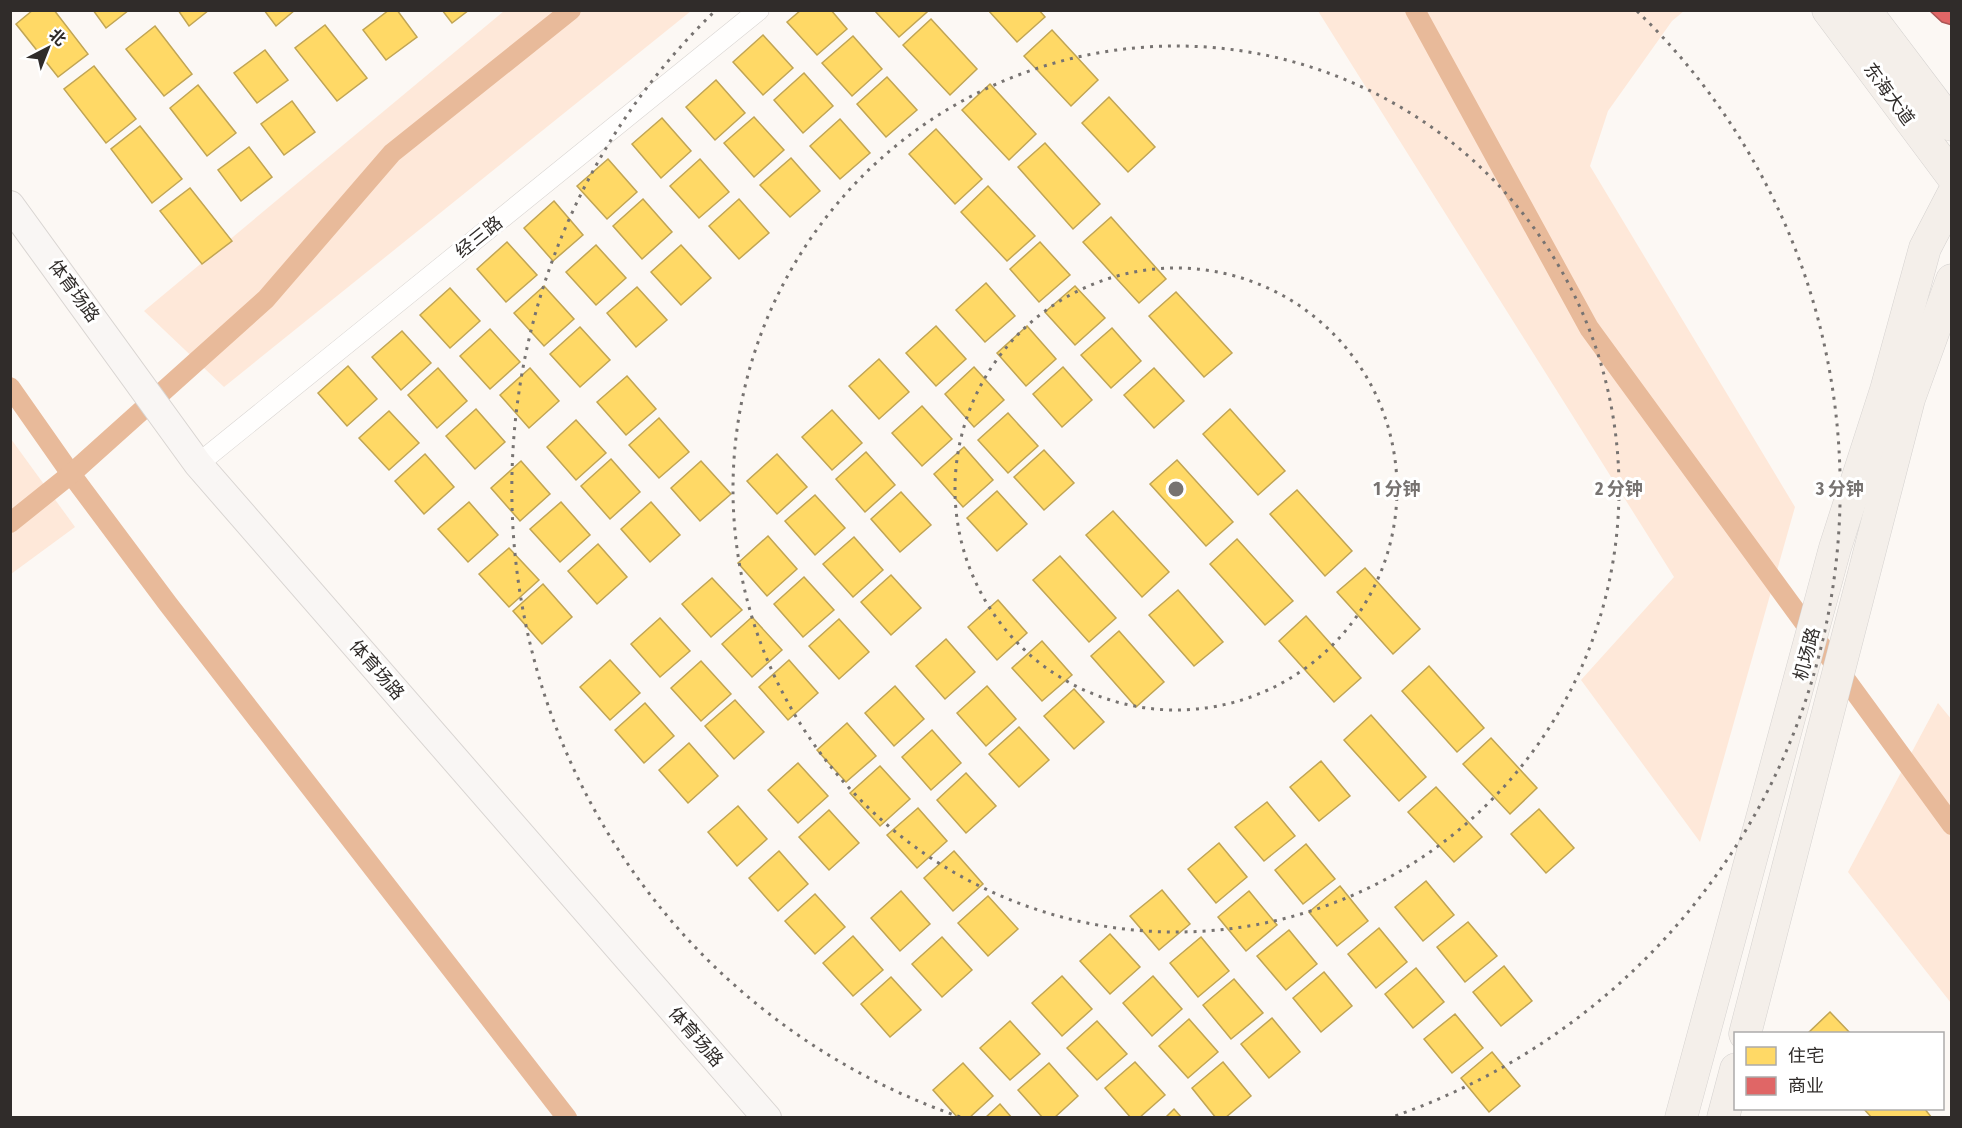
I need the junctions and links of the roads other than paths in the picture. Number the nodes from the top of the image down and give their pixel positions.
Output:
1 (759, 10) edge
2 (1828, 10) edge
3 (1865, 10) edge
4 (1952, 125) edge
5 (1952, 176) edge
6 (1952, 196) edge
7 (10, 205) edge
8 (1952, 280) edge
9 (1952, 329) edge
10 (1923, 359) junction
11 (198, 464) junction
12 (1746, 1032) edge
13 (1734, 1077) edge
14 (767, 1118) edge
15 (1681, 1118) edge
16 (1723, 1118) edge

1 - 11 street, 经三路
2 - 5 main road, 东海大道
3 - 4 main road, 东海大道
6 - 15 main road, 机场路
7 - 11 main road, 体育场路
8 - 10 main road, 机场路
9 - 10 main road
10 - 12 main road, 机场路
11 - 14 main road, 体育场路
13 - 16 main road

